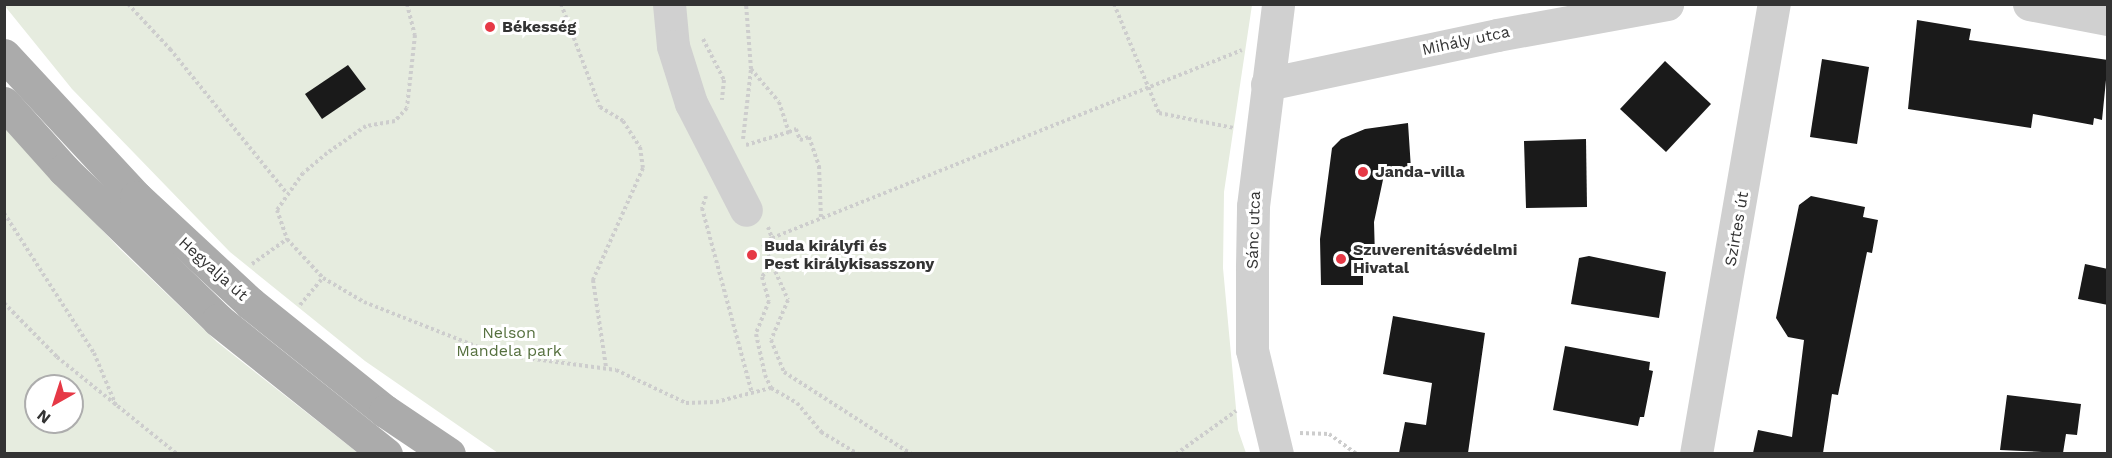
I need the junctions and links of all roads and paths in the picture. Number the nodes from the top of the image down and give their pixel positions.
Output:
1 (128, 4) edge
2 (407, 4) edge
3 (561, 4) edge
4 (669, 4) edge
5 (746, 4) edge
6 (1114, 4) edge
7 (1278, 4) edge
8 (1667, 4) edge
9 (1774, 4) edge
10 (2029, 4) edge
11 (2108, 19) edge
12 (1274, 37) junction
13 (4, 55) edge
14 (751, 69) junction
15 (1267, 84) junction
16 (1148, 87) junction
17 (4, 103) edge
18 (1202, 121) dead end
19 (789, 132) junction
20 (730, 152) junction
21 (286, 192) junction
22 (746, 210) dead end
23 (4, 213) edge
24 (821, 219) junction
25 (772, 238) dead end
26 (287, 239) junction
27 (244, 270) dead end
28 (323, 278) junction
29 (4, 303) edge
30 (295, 311) dead end
31 (606, 367) junction
32 (771, 388) junction
33 (752, 393) junction
34 (1259, 395) junction
35 (118, 409) junction
36 (1273, 443) edge
37 (177, 453) edge
38 (386, 453) edge
39 (449, 453) edge
40 (858, 453) edge
41 (911, 453) edge
42 (1176, 453) edge
43 (1357, 453) edge
44 (1696, 453) edge

1 - 21 path
2 - 21 path
3 - 31 path
4 - 20 street
5 - 14 path
6 - 16 path
7 - 12 street, Sánc utca
8 - 15 street, Mihály utca
9 - 44 street, Szirtes út
10 - 11 street
12 - 15 street, Sánc utca
12 - 16 path
13 - 39 main road, Hegyalja út
14 - 19 path
14 - 20 path
15 - 34 street, Sánc utca
16 - 18 path
16 - 24 path
17 - 38 main road, Hegyalja út
19 - 20 path
19 - 24 path
20 - 22 street
20 - 33 path
21 - 26 path
23 - 35 path
24 - 25 path
26 - 27 path
26 - 28 path
28 - 30 path
28 - 31 path
29 - 35 path
31 - 33 path
32 - 33 path
32 - 40 path
32 - 41 path
34 - 36 street, Sánc utca
34 - 42 path
35 - 37 path
36 - 43 path

